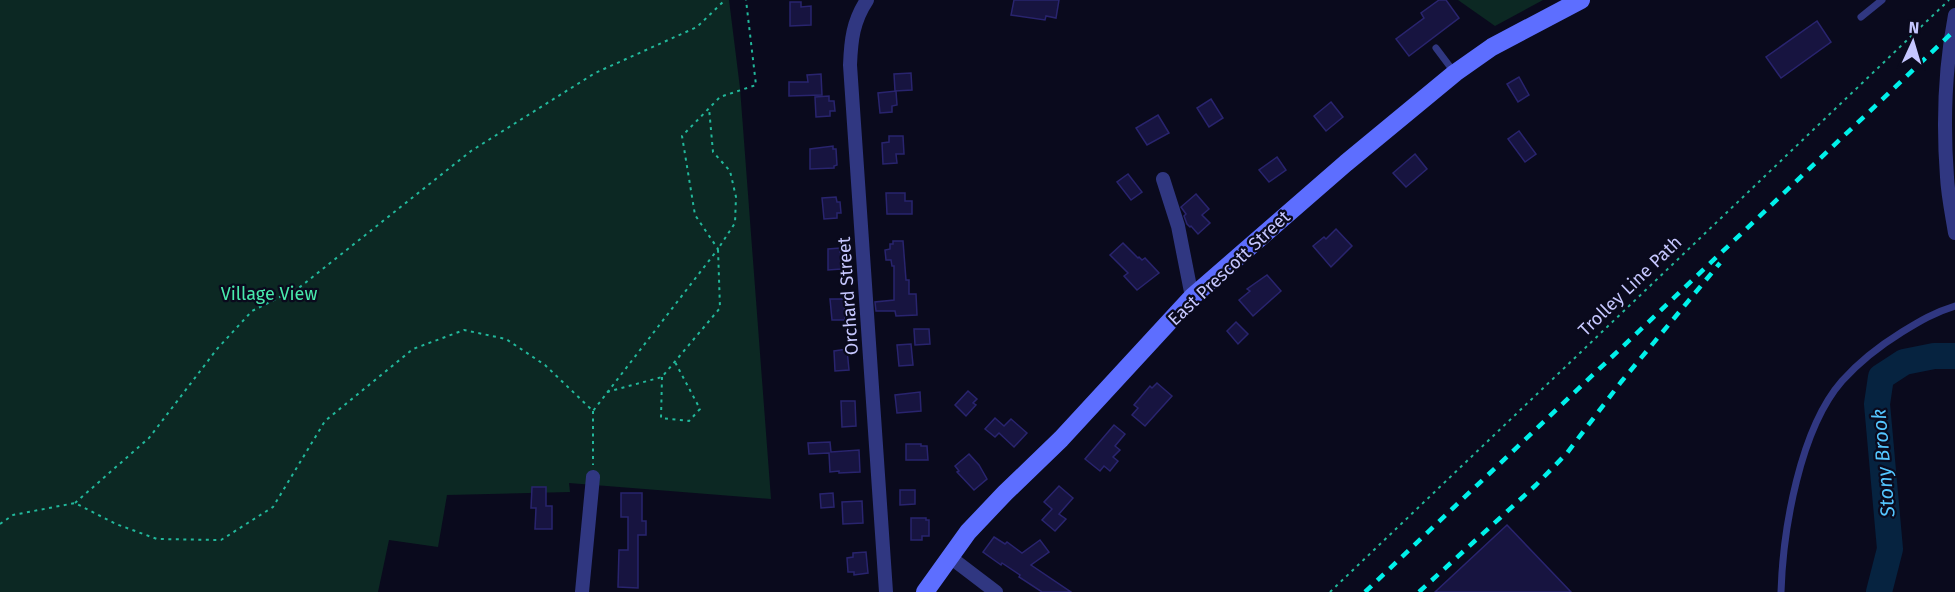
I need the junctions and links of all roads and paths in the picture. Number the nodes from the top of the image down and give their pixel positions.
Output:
1 (725, 0) edge
2 (746, 0) edge
3 (867, 0) edge
4 (1581, 0) edge
5 (1882, 0) edge
6 (1949, 0) edge
7 (1955, 15) edge
8 (1861, 17) dead end
9 (1436, 48) dead end
10 (1952, 54) edge
11 (1455, 73) junction
12 (709, 108) junction
13 (1163, 178) dead end
14 (1955, 233) edge
15 (718, 249) junction
16 (1192, 297) junction
17 (1955, 306) edge
18 (675, 362) junction
19 (662, 377) junction
20 (607, 392) junction
21 (593, 411) junction
22 (593, 477) joint
23 (75, 503) junction
24 (0, 524) edge
25 (950, 557) junction
26 (582, 592) edge
27 (886, 592) edge
28 (925, 592) edge
29 (996, 592) edge
30 (1330, 592) edge
31 (1781, 592) edge

1 - 23 path
2 - 12 path
3 - 27 street, Orchard Street
4 - 11 main road, East Prescott Street
5 - 8 lane
6 - 30 path, Trolley Line Path
7 - 10 street
9 - 11 lane
10 - 14 street
11 - 16 main road, East Prescott Street
12 - 15 path
12 - 15 path
13 - 16 street
15 - 18 path
15 - 20 path
16 - 25 main road, East Prescott Street
17 - 31 lane
18 - 19 path
18 - 19 path
19 - 20 path
20 - 21 path
21 - 22 path
21 - 23 path
22 - 26 street
23 - 24 path
25 - 28 main road, East Prescott Street
25 - 29 street

